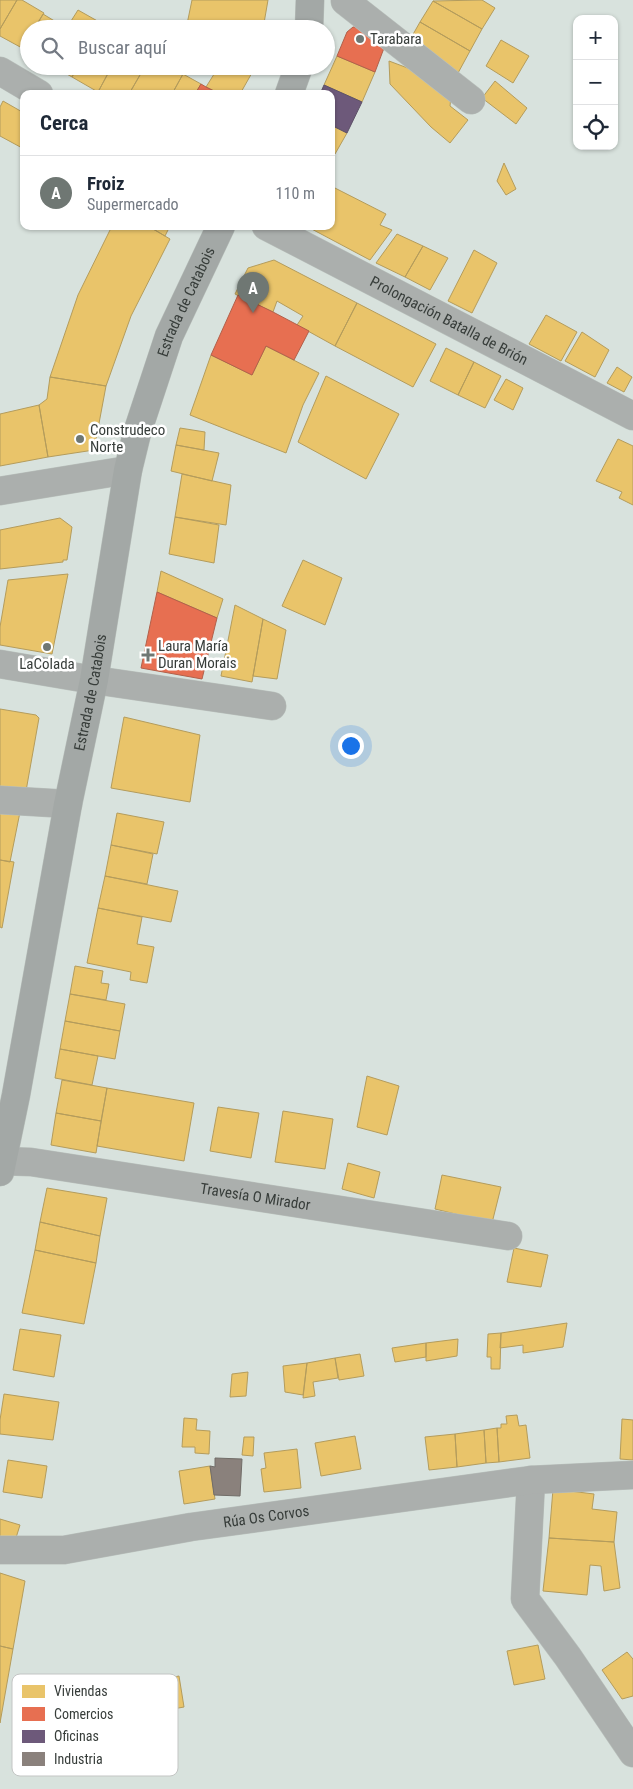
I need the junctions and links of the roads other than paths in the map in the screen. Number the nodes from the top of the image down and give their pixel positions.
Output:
1 (345, 1) edge
2 (310, 11) edge
3 (0, 71) edge
4 (296, 75) edge
5 (32, 90) edge
6 (290, 90) edge
7 (471, 100) dead end
8 (219, 230) edge
9 (274, 230) edge
10 (633, 416) edge
11 (128, 470) junction
12 (0, 491) edge
13 (0, 664) edge
14 (94, 680) junction
15 (272, 706) dead end
16 (0, 800) edge
17 (68, 804) junction
18 (8, 1093) edge
19 (1, 1164) edge
20 (508, 1236) dead end
21 (633, 1474) edge
22 (531, 1480) junction
23 (0, 1550) edge
24 (633, 1753) edge

1 - 2 street
1 - 7 street
3 - 5 street
4 - 6 main road
8 - 11 main road, Estrada de Catabois
9 - 10 street, Prolongación Batalla de Brión
11 - 12 street
11 - 14 main road, Estrada de Catabois
13 - 14 street
14 - 15 street
14 - 17 main road, Estrada de Catabois
16 - 17 street
17 - 18 main road, Estrada de Catabois
18 - 19 main road, Estrada de Catabois
19 - 20 street, Travesía O Mirador
21 - 22 street, Rúa Os Corvos
22 - 23 street, Rúa Os Corvos
22 - 24 street

